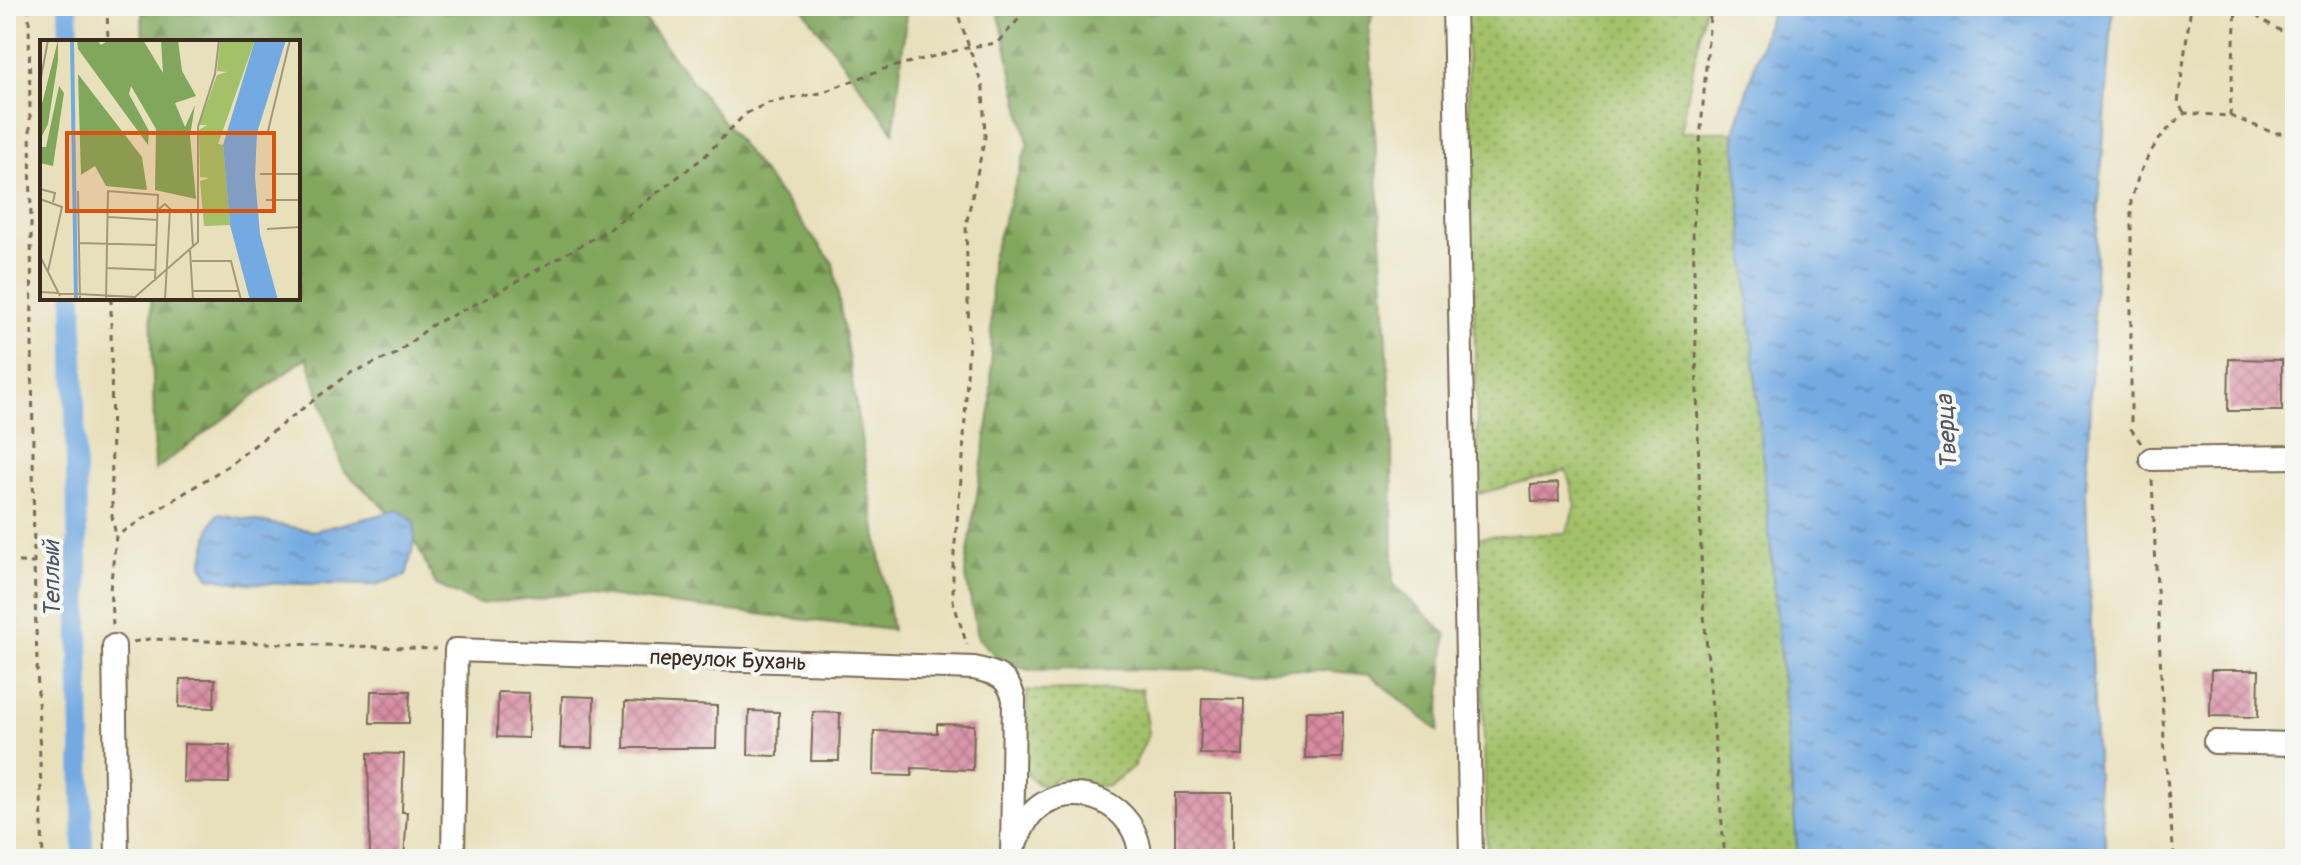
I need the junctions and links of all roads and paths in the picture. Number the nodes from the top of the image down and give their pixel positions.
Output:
1 (29, 6) edge
2 (107, 6) edge
3 (955, 6) edge
4 (1001, 6) edge
5 (1078, 6) edge
6 (1454, 6) edge
7 (1705, 6) edge
8 (1719, 6) edge
9 (2191, 6) edge
10 (2236, 6) edge
11 (2248, 6) edge
12 (1025, 12) junction
13 (1710, 16) junction
14 (2295, 39) edge
15 (108, 40) edge
16 (970, 47) junction
17 (2185, 113) junction
18 (2230, 116) junction
19 (2295, 133) edge
20 (111, 300) edge
21 (2295, 457) edge
22 (2151, 459) junction
23 (116, 536) junction
24 (6, 561) edge
25 (34, 563) junction
26 (114, 646) junction
27 (456, 650) junction
28 (974, 668) junction
29 (2215, 742) dead end
30 (2295, 744) edge
31 (1013, 854) edge
32 (43, 859) edge
33 (117, 859) edge
34 (453, 859) edge
35 (1140, 859) edge
36 (1471, 859) edge
37 (1725, 859) edge
38 (2174, 859) edge

1 - 25 path
2 - 15 path
3 - 16 path
4 - 12 path
5 - 12 path
6 - 36 street
7 - 13 path
8 - 13 path
9 - 17 path
10 - 18 path
11 - 14 path
12 - 16 path
13 - 37 path
16 - 23 path
16 - 28 path
17 - 18 path
17 - 22 path
18 - 19 path
20 - 23 path
21 - 22 street
22 - 38 path
23 - 26 path
24 - 25 path
25 - 32 path
26 - 27 path
26 - 33 street
27 - 28 street, переулок Бухань
27 - 34 street
28 - 31 street, переулок Бухань
29 - 30 street
31 - 35 street

